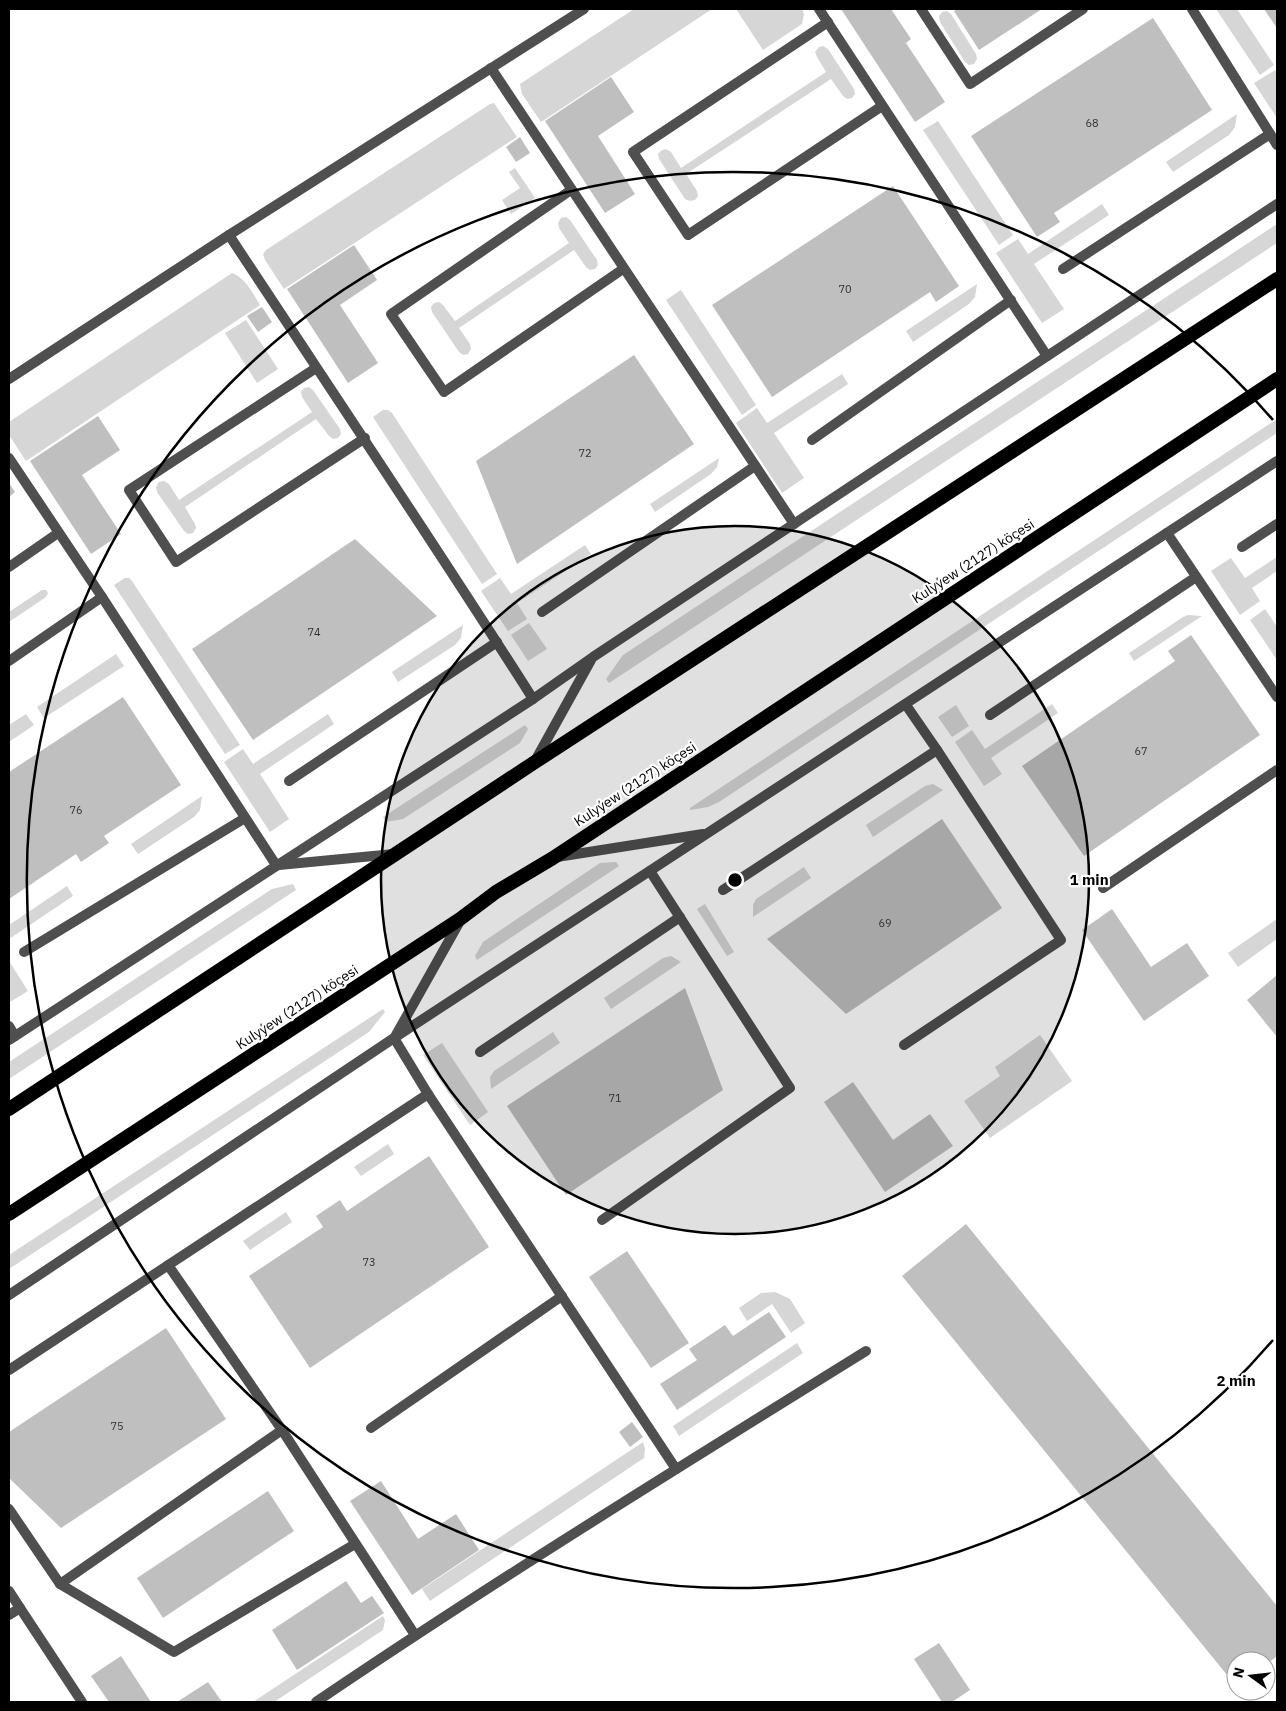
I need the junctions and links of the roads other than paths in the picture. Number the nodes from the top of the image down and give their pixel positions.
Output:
1 (584, 9) edge
2 (819, 9) edge
3 (921, 9) edge
4 (1083, 9) edge
5 (1192, 9) edge
6 (828, 22) junction
7 (491, 68) junction
8 (882, 106) junction
9 (1270, 134) junction
10 (1277, 145) edge
11 (571, 190) junction
12 (1277, 204) edge
13 (229, 236) junction
14 (623, 268) junction
15 (1063, 269) dead end
16 (1277, 279) edge
17 (1011, 300) junction
18 (1047, 356) junction
19 (316, 368) junction
20 (9, 379) edge
21 (1277, 379) edge
22 (364, 438) junction
23 (812, 440) dead end
24 (9, 458) edge
25 (1277, 462) edge
26 (755, 466) junction
27 (794, 524) junction
28 (1277, 524) edge
29 (58, 533) junction
30 (1167, 534) junction
31 (1242, 546) dead end
32 (9, 567) edge
33 (1196, 577) junction
34 (102, 597) junction
35 (542, 612) dead end
36 (497, 642) junction
37 (593, 657) junction
38 (9, 661) edge
39 (1277, 697) edge
40 (533, 699) junction
41 (906, 704) junction
42 (990, 715) dead end
43 (937, 750) junction
44 (535, 762) junction
45 (1277, 770) edge
46 (290, 781) dead end
47 (245, 818) junction
48 (705, 834) junction
49 (395, 854) junction
50 (553, 858) junction
51 (276, 865) junction
52 (650, 871) junction
53 (1103, 888) dead end
54 (722, 890) dead end
55 (680, 917) junction
56 (460, 919) junction
57 (24, 952) dead end
58 (9, 1026) edge
59 (12, 1038) edge
60 (394, 1038) junction
61 (904, 1045) dead end
62 (480, 1052) dead end
63 (428, 1094) junction
64 (9, 1109) edge
65 (9, 1214) edge
66 (602, 1220) dead end
67 (168, 1265) junction
68 (9, 1295) edge
69 (562, 1296) junction
70 (866, 1351) dead end
71 (9, 1370) edge
72 (371, 1428) dead end
73 (282, 1430) junction
74 (676, 1469) junction
75 (9, 1509) edge
76 (355, 1544) junction
77 (60, 1584) junction
78 (9, 1590) edge
79 (20, 1608) junction
80 (9, 1615) edge
81 (415, 1635) junction
82 (82, 1702) edge
83 (316, 1702) edge

1 - 7 street
2 - 6 street
3 - 4 street
5 - 9 street
6 - 8 street
6 - 8 street
7 - 11 street
7 - 13 street
8 - 17 street
9 - 10 street
9 - 15 street
11 - 14 street
11 - 14 street
12 - 18 street
13 - 19 street
13 - 20 street
14 - 26 street
16 - 44 highway
17 - 18 street
17 - 23 street
18 - 27 street
19 - 22 street
19 - 22 street
21 - 50 highway, Kulyýew (2127) köçesi
22 - 36 street
24 - 29 street
25 - 30 street
26 - 27 street
26 - 35 street
27 - 37 street
28 - 31 street
29 - 32 street
29 - 34 street
30 - 33 street
30 - 41 street
33 - 39 street
33 - 42 street
34 - 38 street
34 - 47 street
36 - 40 street
36 - 46 street
37 - 40 street
37 - 44 street
40 - 51 street
41 - 43 street
41 - 48 street
43 - 54 street
43 - 61 street
44 - 49 highway
45 - 53 street
47 - 51 street
47 - 57 street
48 - 50 street
48 - 52 street
49 - 51 street
49 - 64 highway
50 - 56 highway, Kulyýew (2127) köçesi
51 - 59 street
52 - 55 street
52 - 60 street
55 - 62 street
55 - 66 street
56 - 60 street
56 - 65 highway, Kulyýew (2127) köçesi
58 - 59 street
60 - 63 street
60 - 68 street
63 - 67 street
63 - 69 street
67 - 71 street
67 - 73 street
69 - 72 street
69 - 74 street
70 - 74 street
73 - 76 street
73 - 77 street
74 - 81 street
75 - 77 street
76 - 77 street
76 - 81 street
78 - 79 street
79 - 80 street
79 - 82 street
81 - 83 street

